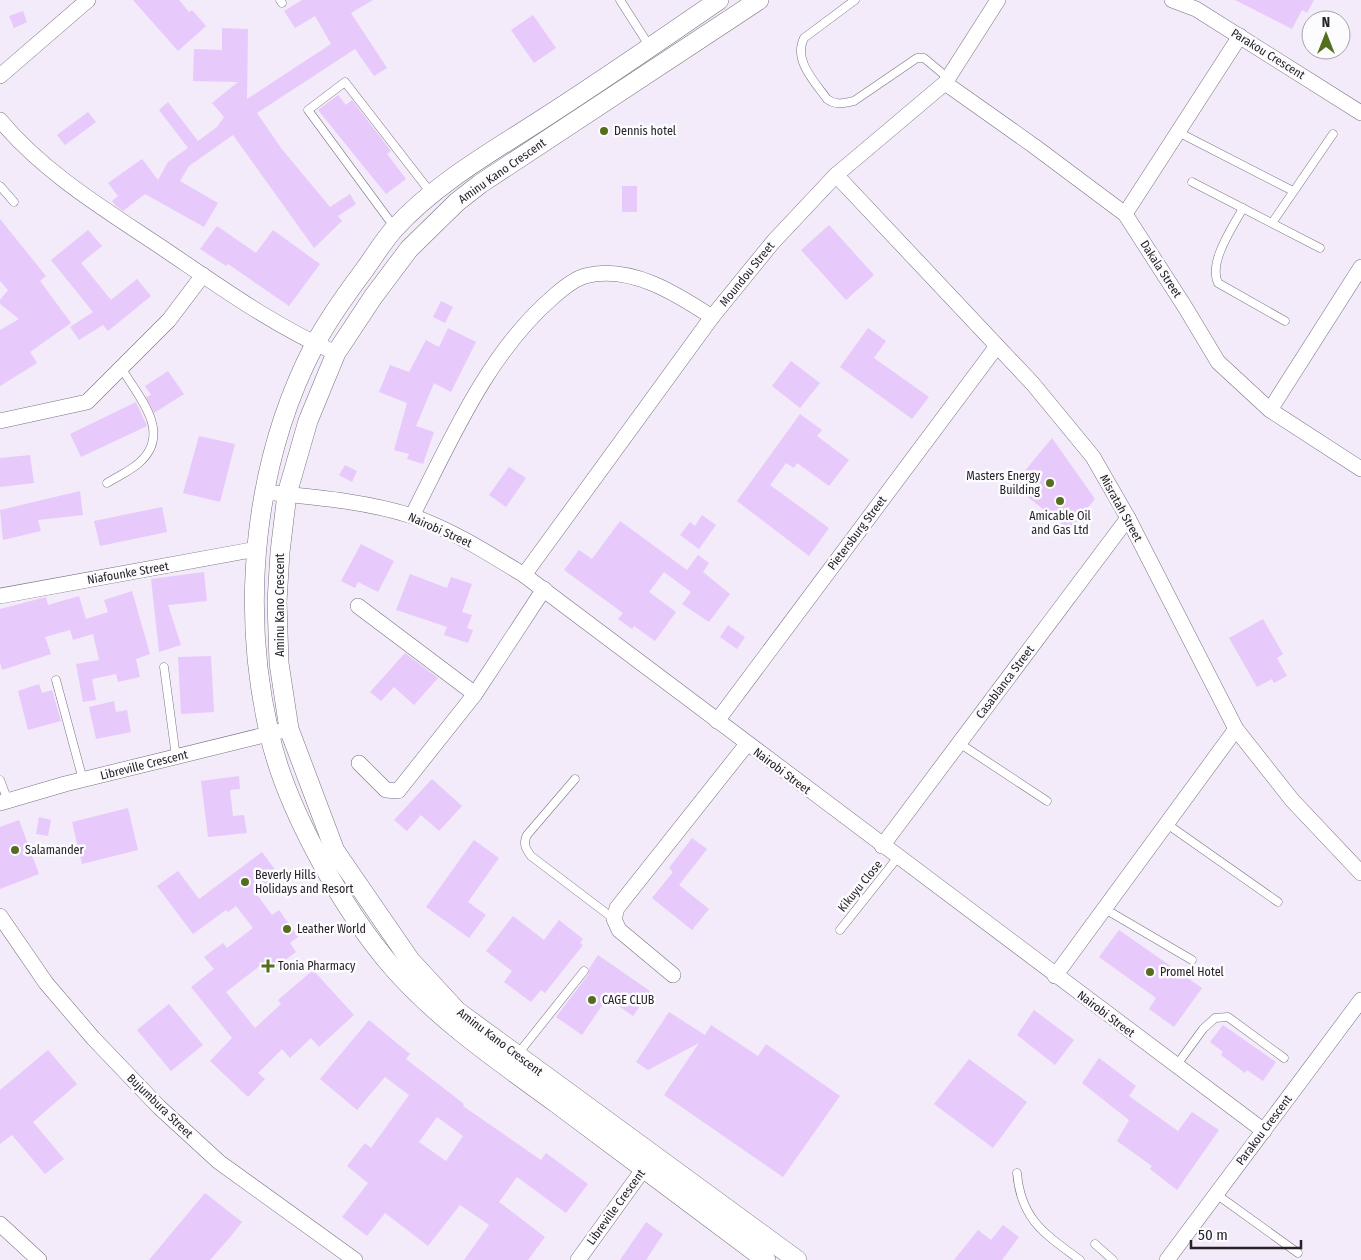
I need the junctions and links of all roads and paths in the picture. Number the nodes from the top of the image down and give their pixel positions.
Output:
1 (620, 0) edge
2 (719, 0) edge
3 (758, 0) edge
4 (855, 0) edge
5 (998, 0) edge
6 (1172, 0) edge
7 (85, 1) edge
8 (1240, 36) junction
9 (650, 47) junction
10 (0, 76) edge
11 (947, 80) junction
12 (1361, 114) edge
13 (0, 120) edge
14 (1178, 132) junction
15 (1332, 134) dead end
16 (836, 175) junction
17 (1192, 182) dead end
18 (0, 186) edge
19 (1293, 191) junction
20 (432, 194) junction
21 (14, 202) dead end
22 (1243, 208) junction
23 (1125, 214) junction
24 (1272, 223) junction
25 (395, 228) junction
26 (1320, 248) dead end
27 (1361, 267) edge
28 (203, 275) junction
29 (712, 317) junction
30 (1285, 321) dead end
31 (315, 343) junction
32 (997, 346) junction
33 (336, 352) junction
34 (122, 368) junction
35 (1270, 410) junction
36 (0, 421) edge
37 (1361, 469) edge
38 (107, 483) dead end
39 (264, 492) junction
40 (287, 494) junction
41 (412, 516) junction
42 (1128, 518) junction
43 (257, 549) junction
44 (524, 575) junction
45 (544, 589) junction
46 (0, 596) edge
47 (358, 606) dead end
48 (164, 667) dead end
49 (56, 680) dead end
50 (474, 694) junction
51 (717, 721) junction
52 (289, 729) junction
53 (1236, 729) junction
54 (269, 734) junction
55 (959, 743) junction
56 (746, 744) junction
57 (176, 757) junction
58 (359, 763) dead end
59 (575, 779) dead end
60 (0, 780) edge
61 (83, 780) junction
62 (1047, 801) dead end
63 (4, 802) edge
64 (1167, 824) junction
65 (882, 846) junction
66 (898, 858) junction
67 (1361, 873) edge
68 (1278, 902) dead end
69 (1105, 909) junction
70 (0, 916) edge
71 (614, 919) junction
72 (840, 930) dead end
73 (1192, 960) dead end
74 (584, 971) dead end
75 (673, 975) dead end
76 (1055, 976) junction
77 (1361, 1000) edge
78 (1356, 1016) edge
79 (517, 1055) junction
80 (1284, 1058) dead end
81 (1176, 1066) junction
82 (1264, 1131) junction
83 (649, 1161) junction
84 (1017, 1174) dead end
85 (1216, 1194) junction
86 (0, 1224) edge
87 (1095, 1244) dead end
88 (1298, 1253) dead end
89 (39, 1260) edge
90 (355, 1260) edge
91 (578, 1260) edge
92 (766, 1260) edge
93 (797, 1260) edge
94 (1080, 1260) edge
95 (1113, 1260) edge
96 (1167, 1260) edge

1 - 9 lane
2 - 9 street
3 - 33 street, Aminu Kano Crescent
4 - 11 lane
5 - 11 street, Moundou Street
6 - 8 street, Parakou Crescent
7 - 10 street
8 - 12 street, Parakou Crescent
8 - 14 street
9 - 20 street
11 - 16 street, Moundou Street
11 - 23 street, Dakala Street
13 - 28 street
14 - 19 lane
14 - 23 street
15 - 19 lane
16 - 29 street, Moundou Street
16 - 32 street, Misratah Street
17 - 22 lane
18 - 21 lane
19 - 24 lane
20 - 25 street
20 - 25 lane
22 - 24 lane
22 - 30 lane
23 - 35 street, Dakala Street
24 - 26 lane
25 - 31 street
27 - 35 street
28 - 31 street
28 - 34 street
29 - 41 street
29 - 44 street, Moundou Street
31 - 33 street
31 - 39 street
32 - 42 street, Misratah Street
32 - 51 street, Pietersburg Street
33 - 40 street, Aminu Kano Crescent
34 - 36 street
34 - 38 lane
35 - 37 street, Dakala Street
39 - 40 street, Nairobi Street
39 - 43 street
40 - 41 street, Nairobi Street
40 - 52 street, Aminu Kano Crescent
41 - 44 street, Nairobi Street
42 - 53 street, Misratah Street
42 - 55 street, Casablanca Street
43 - 46 street, Niafounke Street
43 - 54 street
44 - 45 street, Nairobi Street
45 - 50 street
45 - 51 street, Nairobi Street
47 - 50 street
48 - 57 lane
49 - 61 lane
50 - 58 street
51 - 56 street, Nairobi Street
52 - 54 street, Libreville Crescent
52 - 79 street, Aminu Kano Crescent
53 - 64 street
53 - 67 street, Misratah Street
54 - 57 street, Libreville Crescent
54 - 83 street
55 - 62 lane
55 - 65 street, Casablanca Street
56 - 65 street, Nairobi Street
56 - 71 street
57 - 61 street, Libreville Crescent
59 - 71 lane
60 - 63 lane
61 - 63 street, Libreville Crescent
64 - 68 lane
64 - 69 street
65 - 66 street, Nairobi Street
66 - 72 lane, Kikuyu Close
66 - 76 street, Nairobi Street
69 - 73 lane
69 - 76 street
70 - 90 street, Bujumbura Street
71 - 75 street
74 - 79 lane
76 - 81 street, Nairobi Street
77 - 78 street, Parakou Crescent
78 - 82 street, Parakou Crescent
79 - 83 street, Aminu Kano Crescent
80 - 81 lane
81 - 82 street, Nairobi Street
82 - 85 street, Parakou Crescent
83 - 91 street, Libreville Crescent
83 - 92 street
83 - 93 street, Aminu Kano Crescent
84 - 94 lane
85 - 88 lane
85 - 96 street, Parakou Crescent
86 - 89 street
87 - 95 lane

